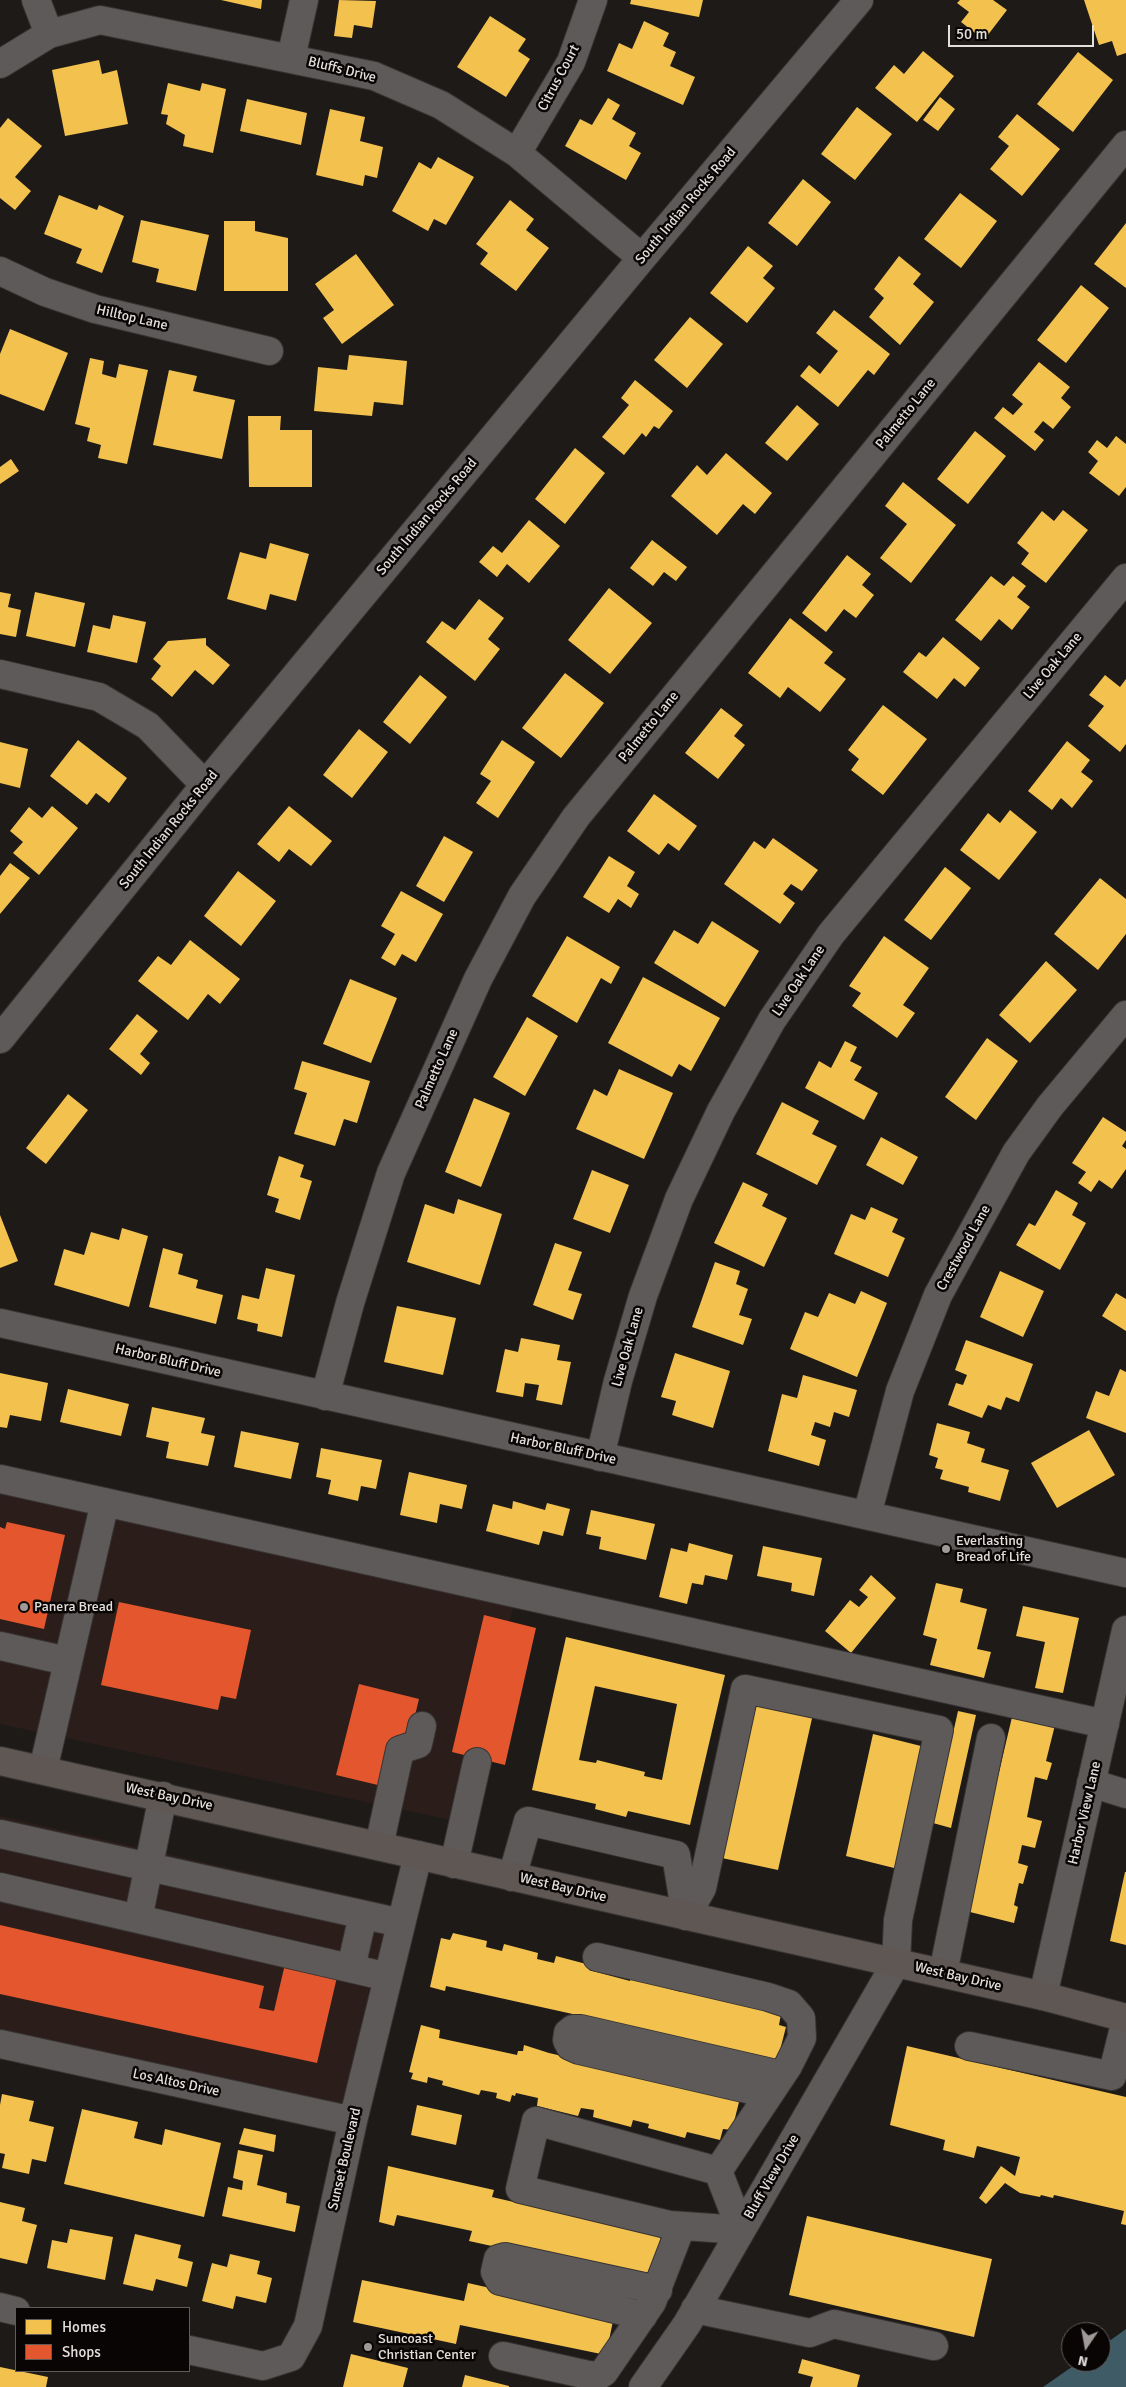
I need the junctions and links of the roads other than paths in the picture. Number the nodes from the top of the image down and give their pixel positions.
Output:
1 (36, 0) edge
2 (304, 0) edge
3 (593, 0) edge
4 (859, 0) edge
5 (49, 34) junction
6 (291, 58) junction
7 (0, 64) edge
8 (1126, 145) edge
9 (517, 153) junction
10 (642, 258) junction
11 (0, 271) edge
12 (269, 351) dead end
13 (1126, 578) edge
14 (0, 674) edge
15 (205, 786) junction
16 (1126, 1014) edge
17 (0, 1039) edge
18 (0, 1323) edge
19 (325, 1396) junction
20 (600, 1457) junction
21 (0, 1479) edge
22 (105, 1502) junction
23 (867, 1515) junction
24 (1126, 1573) edge
25 (1126, 1630) edge
26 (0, 1646) edge
27 (67, 1661) junction
28 (1105, 1724) junction
29 (422, 1726) dead end
30 (991, 1738) dead end
31 (0, 1761) edge
32 (477, 1762) dead end
33 (43, 1770) junction
34 (1091, 1783) junction
35 (1126, 1794) edge
36 (163, 1796) junction
37 (0, 1834) edge
38 (379, 1846) junction
39 (418, 1856) junction
40 (454, 1864) junction
41 (149, 1867) junction
42 (512, 1877) junction
43 (0, 1888) edge
44 (363, 1914) junction
45 (686, 1916) junction
46 (138, 1919) junction
47 (401, 1923) junction
48 (597, 1957) dead end
49 (896, 1963) junction
50 (351, 1968) junction
51 (943, 1973) junction
52 (388, 1977) junction
53 (1043, 1996) junction
54 (1126, 2019) edge
55 (0, 2044) edge
56 (969, 2046) dead end
57 (775, 2085) junction
58 (352, 2121) junction
59 (718, 2170) junction
60 (681, 2227) junction
61 (741, 2230) junction
62 (658, 2290) junction
63 (0, 2307) edge
64 (695, 2309) junction
65 (15, 2311) edge
66 (643, 2316) junction
67 (934, 2346) dead end
68 (190, 2350) edge
69 (503, 2356) dead end
70 (643, 2387) edge

1 - 5 street
2 - 6 street
3 - 9 street, Citrus Court
4 - 10 street, South Indian Rocks Road
5 - 6 street, Bluffs Drive
5 - 7 street, Bluffs Drive
6 - 9 street, Bluffs Drive
8 - 19 street, Palmetto Lane
9 - 10 street, Bluffs Drive
10 - 15 street, South Indian Rocks Road
11 - 12 street, Hilltop Lane
13 - 20 street, Live Oak Lane
14 - 15 street
15 - 17 street, South Indian Rocks Road
16 - 23 street, Crestwood Lane
18 - 19 street, Harbor Bluff Drive
19 - 20 street, Harbor Bluff Drive
20 - 23 street, Harbor Bluff Drive
21 - 22 street
22 - 27 street
22 - 28 street
23 - 24 street, Harbor Bluff Drive
25 - 28 street, Harbor View Lane
26 - 27 street
27 - 33 street
28 - 34 street, Harbor View Lane
29 - 38 street
30 - 51 street
31 - 33 main road, West Bay Drive
32 - 40 street
33 - 36 main road, West Bay Drive
34 - 35 street
34 - 53 street, Harbor View Lane
36 - 38 main road, West Bay Drive
36 - 41 street
37 - 41 street
38 - 39 main road, West Bay Drive
39 - 40 main road, West Bay Drive
39 - 47 street, Sunset Boulevard
40 - 42 main road, West Bay Drive
41 - 44 street
41 - 46 street
42 - 45 main road, West Bay Drive
42 - 45 street
43 - 46 street
44 - 47 street
44 - 50 street
45 - 49 main road, West Bay Drive
45 - 49 street
46 - 50 street
47 - 52 street, Sunset Boulevard
48 - 57 street
49 - 51 main road, West Bay Drive
49 - 61 street, Bluff View Drive
50 - 52 street
51 - 53 main road, West Bay Drive
52 - 58 street, Sunset Boulevard
53 - 54 main road, West Bay Drive
54 - 56 street
55 - 58 street, Los Altos Drive
57 - 57 street
57 - 59 street
58 - 68 street, Sunset Boulevard
59 - 60 street
59 - 61 street
60 - 61 street
60 - 62 street
61 - 64 street, Bluff View Drive
62 - 66 street
62 - 66 street
63 - 65 street
64 - 67 street
64 - 70 street, Bluff View Drive
66 - 69 street

